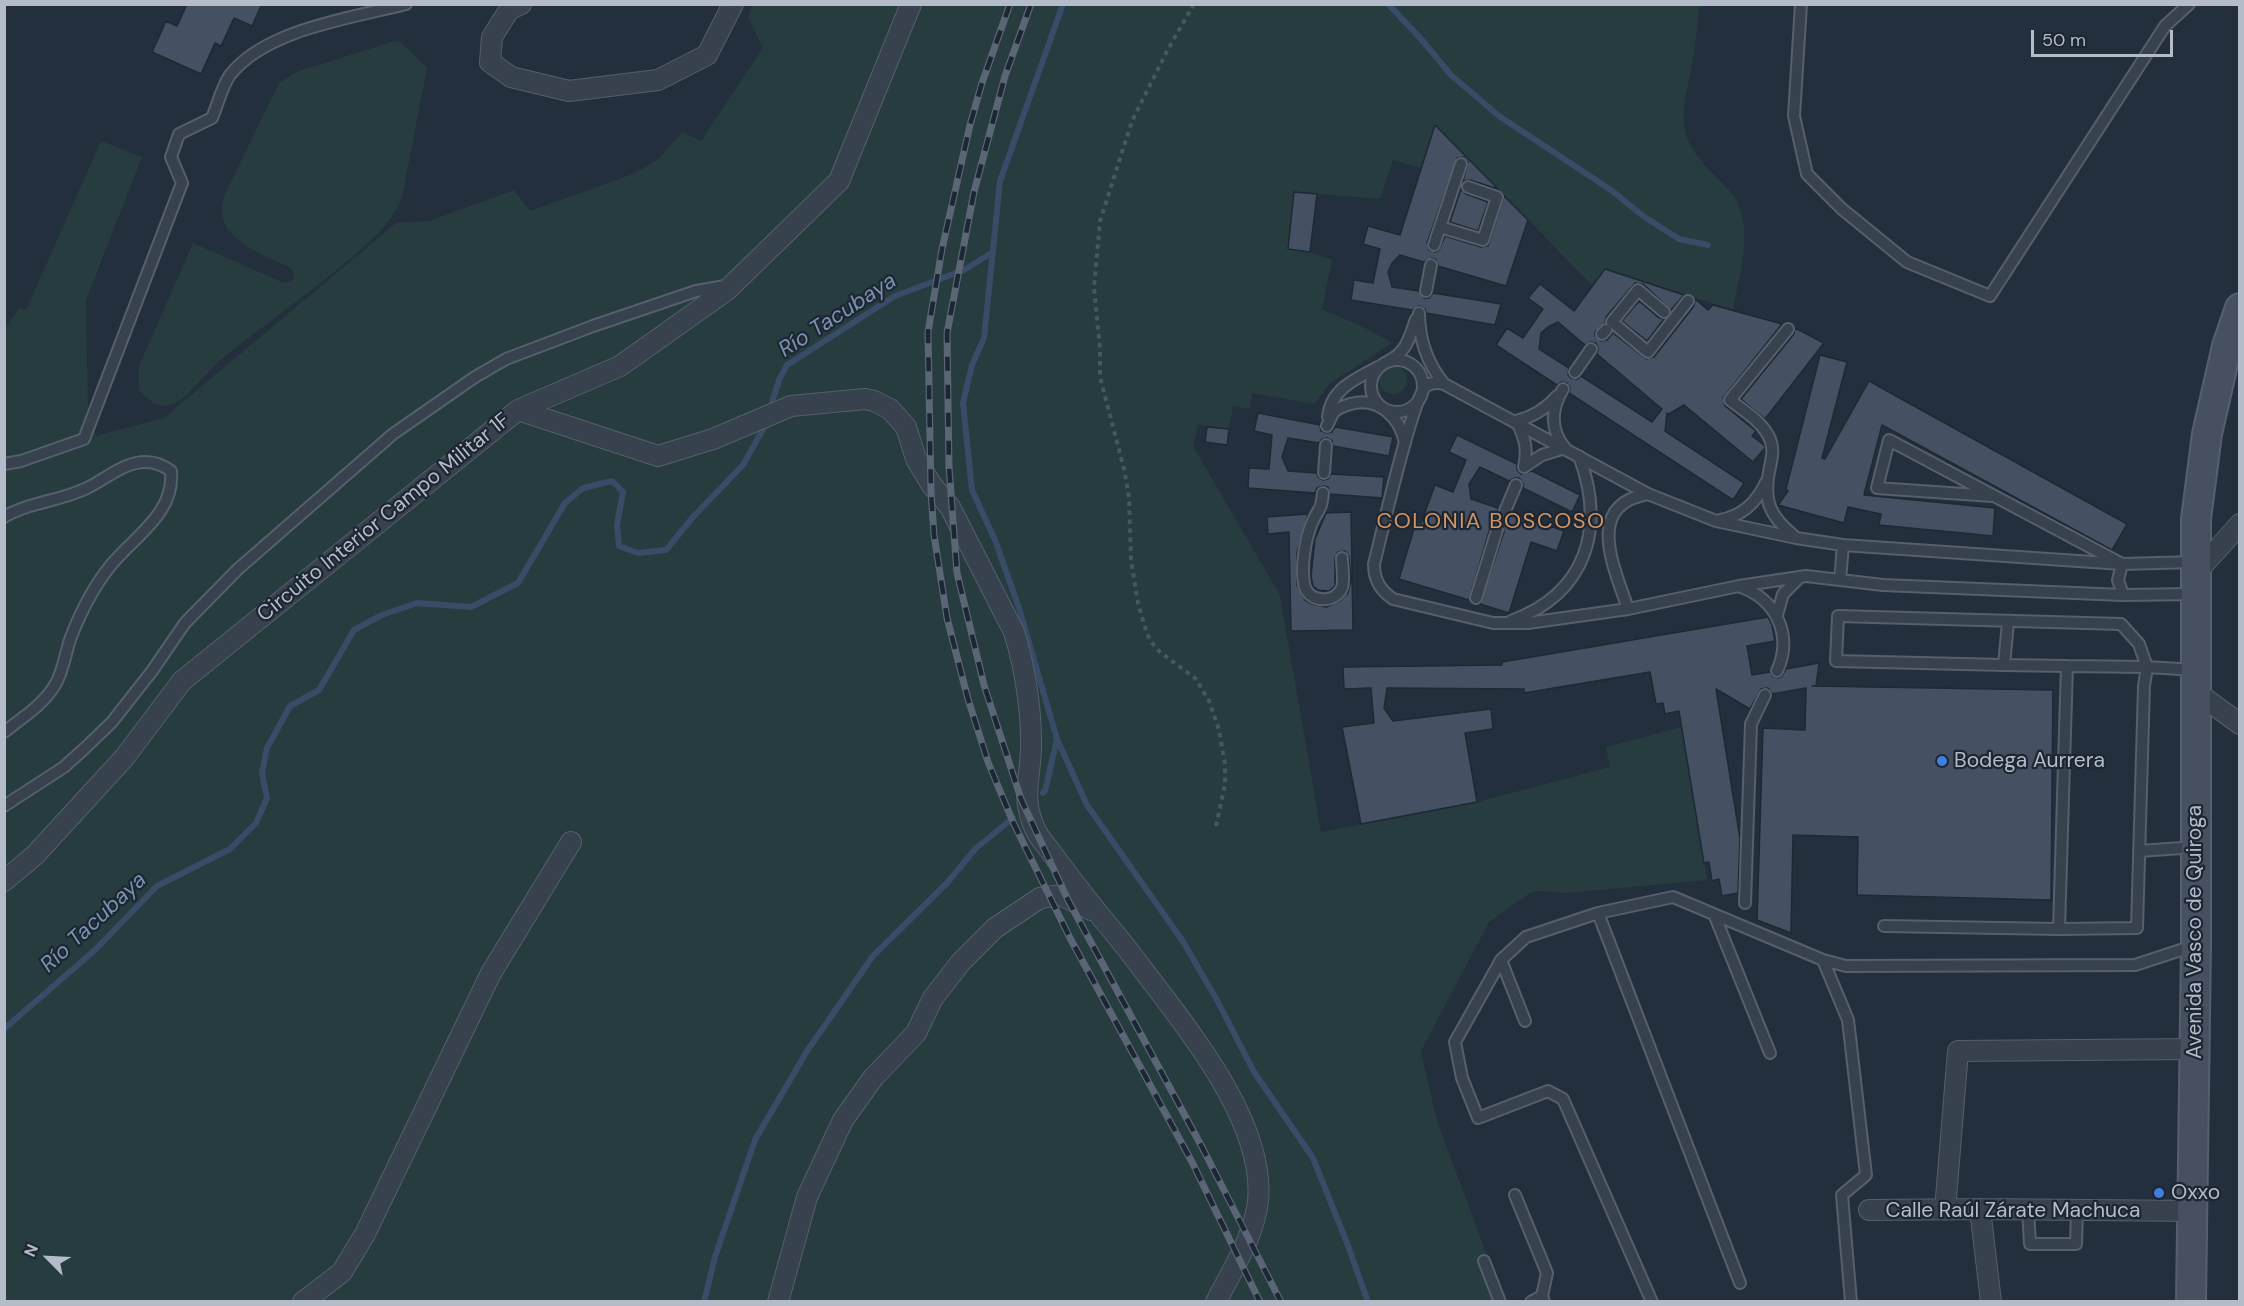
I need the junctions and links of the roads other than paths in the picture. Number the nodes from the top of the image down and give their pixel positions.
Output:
1 (406, 4) edge
2 (521, 4) edge
3 (733, 4) edge
4 (911, 4) edge
5 (1801, 4) edge
6 (2189, 4) edge
7 (1461, 164) dead end
8 (1468, 187) dead end
9 (1440, 227) junction
10 (1434, 245) dead end
11 (1431, 265) dead end
12 (733, 284) junction
13 (1426, 291) dead end
14 (1688, 302) dead end
15 (2240, 308) edge
16 (1664, 312) dead end
17 (1788, 329) dead end
18 (2234, 347) edge
19 (1591, 349) dead end
20 (1384, 364) junction
21 (1415, 369) junction
22 (1575, 372) dead end
23 (1444, 384) junction
24 (1422, 393) junction
25 (1384, 408) junction
26 (518, 410) junction
27 (1516, 421) junction
28 (1405, 444) junction
29 (1326, 445) dead end
30 (1564, 448) junction
31 (1580, 456) junction
32 (4, 464) edge
33 (1324, 473) dead end
34 (1767, 479) junction
35 (1516, 485) dead end
36 (1323, 493) dead end
37 (1648, 494) junction
38 (1992, 496) junction
39 (1505, 511) dead end
40 (4, 518) edge
41 (1716, 521) junction
42 (2240, 524) edge
43 (1497, 530) dead end
44 (1796, 538) junction
45 (1843, 545) junction
46 (1342, 558) dead end
47 (2122, 564) junction
48 (2195, 577) junction
49 (1800, 578) junction
50 (1840, 580) junction
51 (1739, 586) junction
52 (2123, 595) junction
53 (1476, 598) dead end
54 (1628, 609) junction
55 (1777, 615) junction
56 (2008, 622) junction
57 (1493, 623) junction
58 (2004, 665) junction
59 (2067, 666) junction
60 (2147, 667) junction
61 (1777, 671) dead end
62 (2196, 681) junction
63 (1765, 695) dead end
64 (2240, 724) edge
65 (4, 732) edge
66 (4, 806) edge
67 (571, 842) dead end
68 (2196, 847) junction
69 (2139, 851) junction
70 (4, 881) edge
71 (1745, 903) dead end
72 (1097, 913) junction
73 (1598, 913) junction
74 (1714, 914) junction
75 (1884, 926) dead end
76 (2059, 929) junction
77 (2196, 945) junction
78 (1500, 960) junction
79 (1823, 960) junction
80 (1525, 1021) dead end
81 (2195, 1049) junction
82 (1770, 1053) dead end
83 (1515, 1195) dead end
84 (1980, 1209) junction
85 (2028, 1209) junction
86 (1869, 1210) dead end
87 (1945, 1210) junction
88 (2077, 1210) junction
89 (2192, 1211) junction
90 (1484, 1261) dead end
91 (1740, 1283) dead end
92 (1543, 1299) edge
93 (303, 1302) edge
94 (778, 1302) edge
95 (1216, 1302) edge
96 (1500, 1302) edge
97 (1531, 1302) edge
98 (1652, 1302) edge
99 (1851, 1302) edge
100 (1991, 1302) edge
101 (2191, 1302) edge

1 - 32 lane
2 - 3 street
4 - 12 street
5 - 6 lane
7 - 9 lane
8 - 9 lane
9 - 10 lane
11 - 13 lane
12 - 26 street
12 - 66 lane
14 - 16 lane
15 - 18 main road, Avenida Vasco de Quiroga
17 - 34 lane
18 - 48 main road, Avenida Vasco de Quiroga
19 - 22 lane
20 - 21 lane
20 - 23 lane
20 - 25 lane
20 - 25 lane
21 - 23 lane
21 - 24 lane
23 - 24 lane
23 - 27 lane
24 - 25 lane
24 - 28 lane
25 - 28 lane
26 - 70 street, Circuito Interior Campo Militar 1F
26 - 72 street, Circuito Interior Campo Militar 1F
27 - 30 lane
27 - 30 lane
27 - 30 lane
28 - 57 lane
29 - 33 lane
30 - 31 lane
31 - 37 lane
31 - 57 lane
34 - 41 lane
34 - 44 lane
35 - 39 lane
36 - 46 lane
37 - 41 lane
37 - 54 lane
38 - 38 lane
38 - 47 lane
40 - 65 lane
41 - 44 lane
42 - 48 street
43 - 53 lane
44 - 45 lane
45 - 47 lane
45 - 50 lane
47 - 48 lane
47 - 52 lane
48 - 52 lane
48 - 62 main road, Avenida Vasco de Quiroga
49 - 50 lane
49 - 51 lane
49 - 55 lane
50 - 52 lane
51 - 54 lane
51 - 55 lane
54 - 57 lane
55 - 61 lane
56 - 58 lane
56 - 58 lane
56 - 60 lane
58 - 59 lane
59 - 60 lane
59 - 76 lane
60 - 62 lane
60 - 69 lane
62 - 64 street
62 - 68 main road, Avenida Vasco de Quiroga
63 - 71 lane
67 - 93 street
68 - 69 lane
68 - 77 main road, Avenida Vasco de Quiroga
69 - 76 lane
72 - 94 street
72 - 95 street, Circuito Interior Campo Militar 1F
73 - 74 lane
73 - 78 lane
73 - 91 lane
74 - 79 lane
74 - 82 lane
75 - 76 lane
77 - 79 lane
77 - 81 main road, Avenida Vasco de Quiroga
78 - 80 lane
78 - 98 lane
79 - 99 lane
81 - 87 street
81 - 89 main road, Avenida Vasco de Quiroga
83 - 92 lane
84 - 85 street, Calle Raúl Zárate Machuca
84 - 87 street, Calle Raúl Zárate Machuca
84 - 100 street
85 - 88 street, Calle Raúl Zárate Machuca
85 - 88 lane
86 - 87 street, Calle Raúl Zárate Machuca
88 - 89 street, Calle Raúl Zárate Machuca
89 - 101 main road, Avenida Vasco de Quiroga
90 - 96 lane
92 - 97 lane

